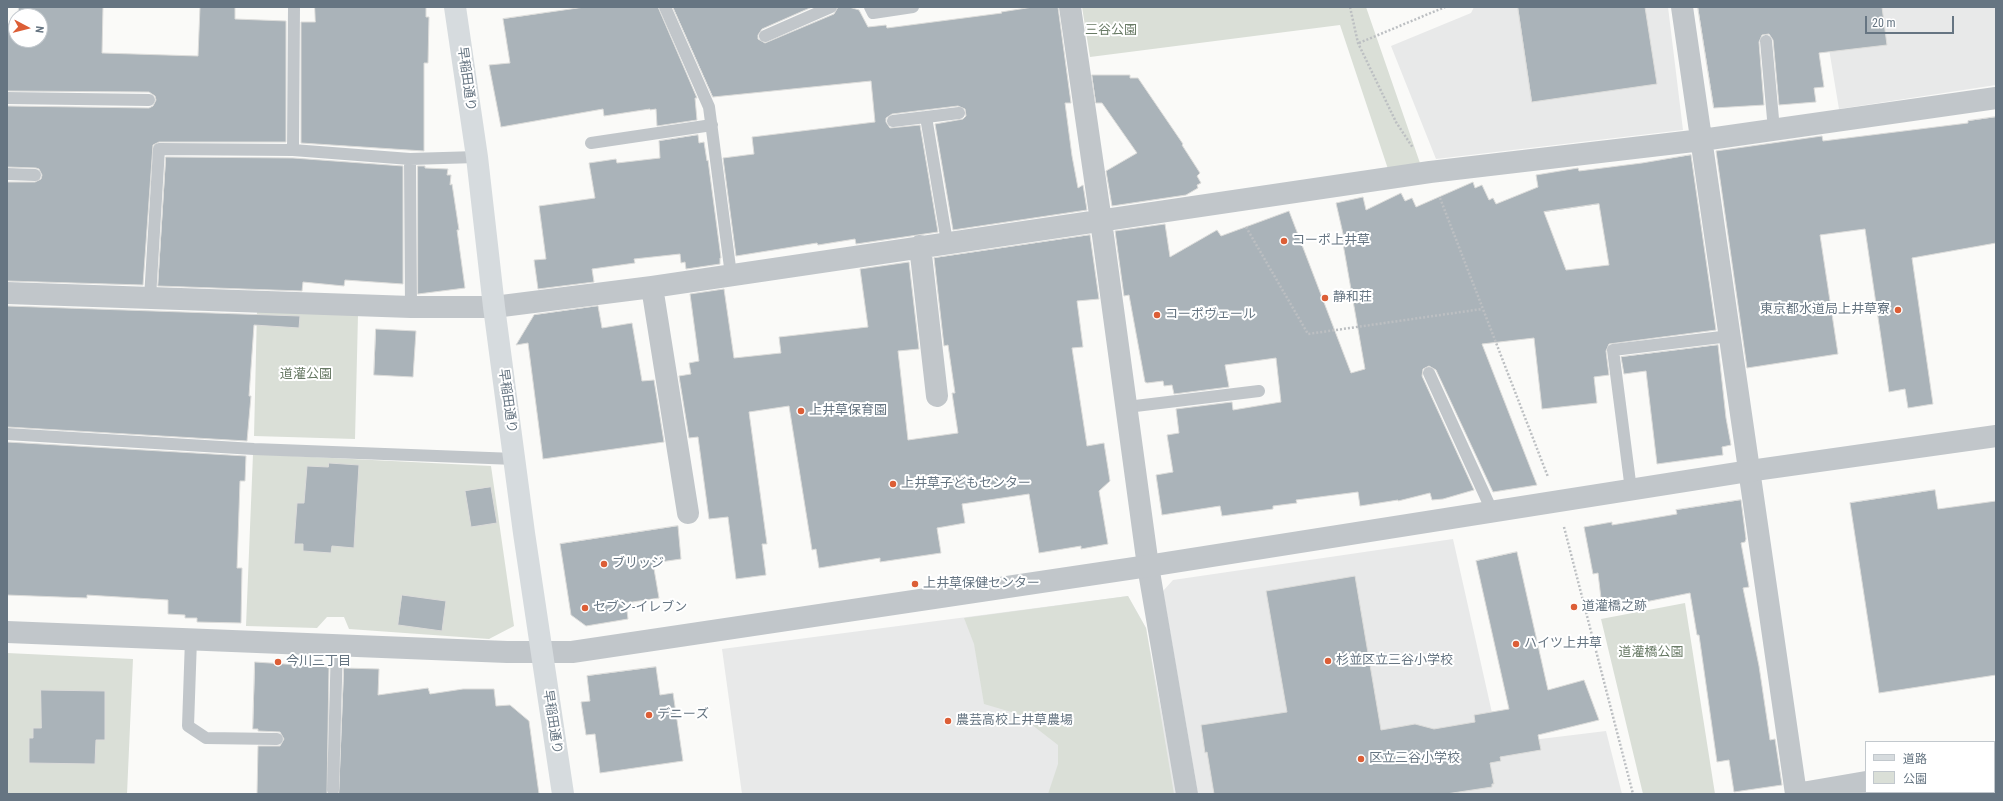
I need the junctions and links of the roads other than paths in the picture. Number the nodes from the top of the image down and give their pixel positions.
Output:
1 (294, 7) edge
2 (455, 7) edge
3 (665, 7) edge
4 (831, 7) edge
5 (870, 7) edge
6 (913, 7) edge
7 (1070, 7) edge
8 (1682, 7) edge
9 (766, 36) dead end
10 (1766, 41) dead end
11 (7, 98) edge
12 (1996, 98) edge
13 (149, 100) dead end
14 (959, 113) dead end
15 (926, 117) junction
16 (893, 121) dead end
17 (712, 125) junction
18 (1774, 130) junction
19 (1702, 140) junction
20 (591, 143) dead end
21 (294, 150) junction
22 (477, 157) junction
23 (410, 159) junction
24 (7, 174) edge
25 (35, 175) dead end
26 (1101, 221) junction
27 (947, 242) junction
28 (920, 246) junction
29 (731, 275) junction
30 (652, 287) junction
31 (7, 293) edge
32 (150, 298) junction
33 (411, 307) junction
34 (494, 307) junction
35 (1730, 336) junction
36 (1429, 373) dead end
37 (1259, 391) dead end
38 (937, 396) dead end
39 (1127, 407) junction
40 (7, 434) edge
41 (1996, 436) edge
42 (514, 459) junction
43 (1749, 471) junction
44 (1632, 490) junction
45 (688, 513) dead end
46 (1493, 513) junction
47 (1148, 566) junction
48 (7, 632) edge
49 (191, 640) junction
50 (337, 645) junction
51 (542, 653) junction
52 (277, 739) dead end
53 (1865, 782) edge
54 (333, 790) dead end
55 (563, 794) edge
56 (1187, 794) edge
57 (1796, 794) edge

1 - 21 lane
2 - 22 main road, 早稲田通り
3 - 17 lane
4 - 9 lane
5 - 6 lane
7 - 26 street
8 - 19 street
10 - 18 lane
11 - 13 lane
12 - 18 street
14 - 15 lane
15 - 16 lane
15 - 27 lane
17 - 20 lane
17 - 29 lane
18 - 19 street
19 - 26 street
19 - 35 street
21 - 23 lane
21 - 32 lane
22 - 23 lane
22 - 34 main road, 早稲田通り
23 - 33 lane
24 - 25 lane
26 - 27 street
26 - 39 street
27 - 28 street
28 - 29 street
28 - 38 street
29 - 30 street
30 - 34 street
30 - 45 street
31 - 32 street
32 - 33 street
33 - 34 street
34 - 42 main road, 早稲田通り
35 - 43 street
35 - 44 lane
36 - 46 lane
37 - 39 lane
39 - 47 street
40 - 42 lane
41 - 43 street
42 - 51 main road, 早稲田通り
43 - 44 street
43 - 57 street
44 - 46 street
46 - 47 street
47 - 51 street
47 - 56 street
48 - 49 street
49 - 50 street
49 - 52 lane
50 - 51 street
50 - 54 lane
51 - 55 main road, 早稲田通り
53 - 57 street

